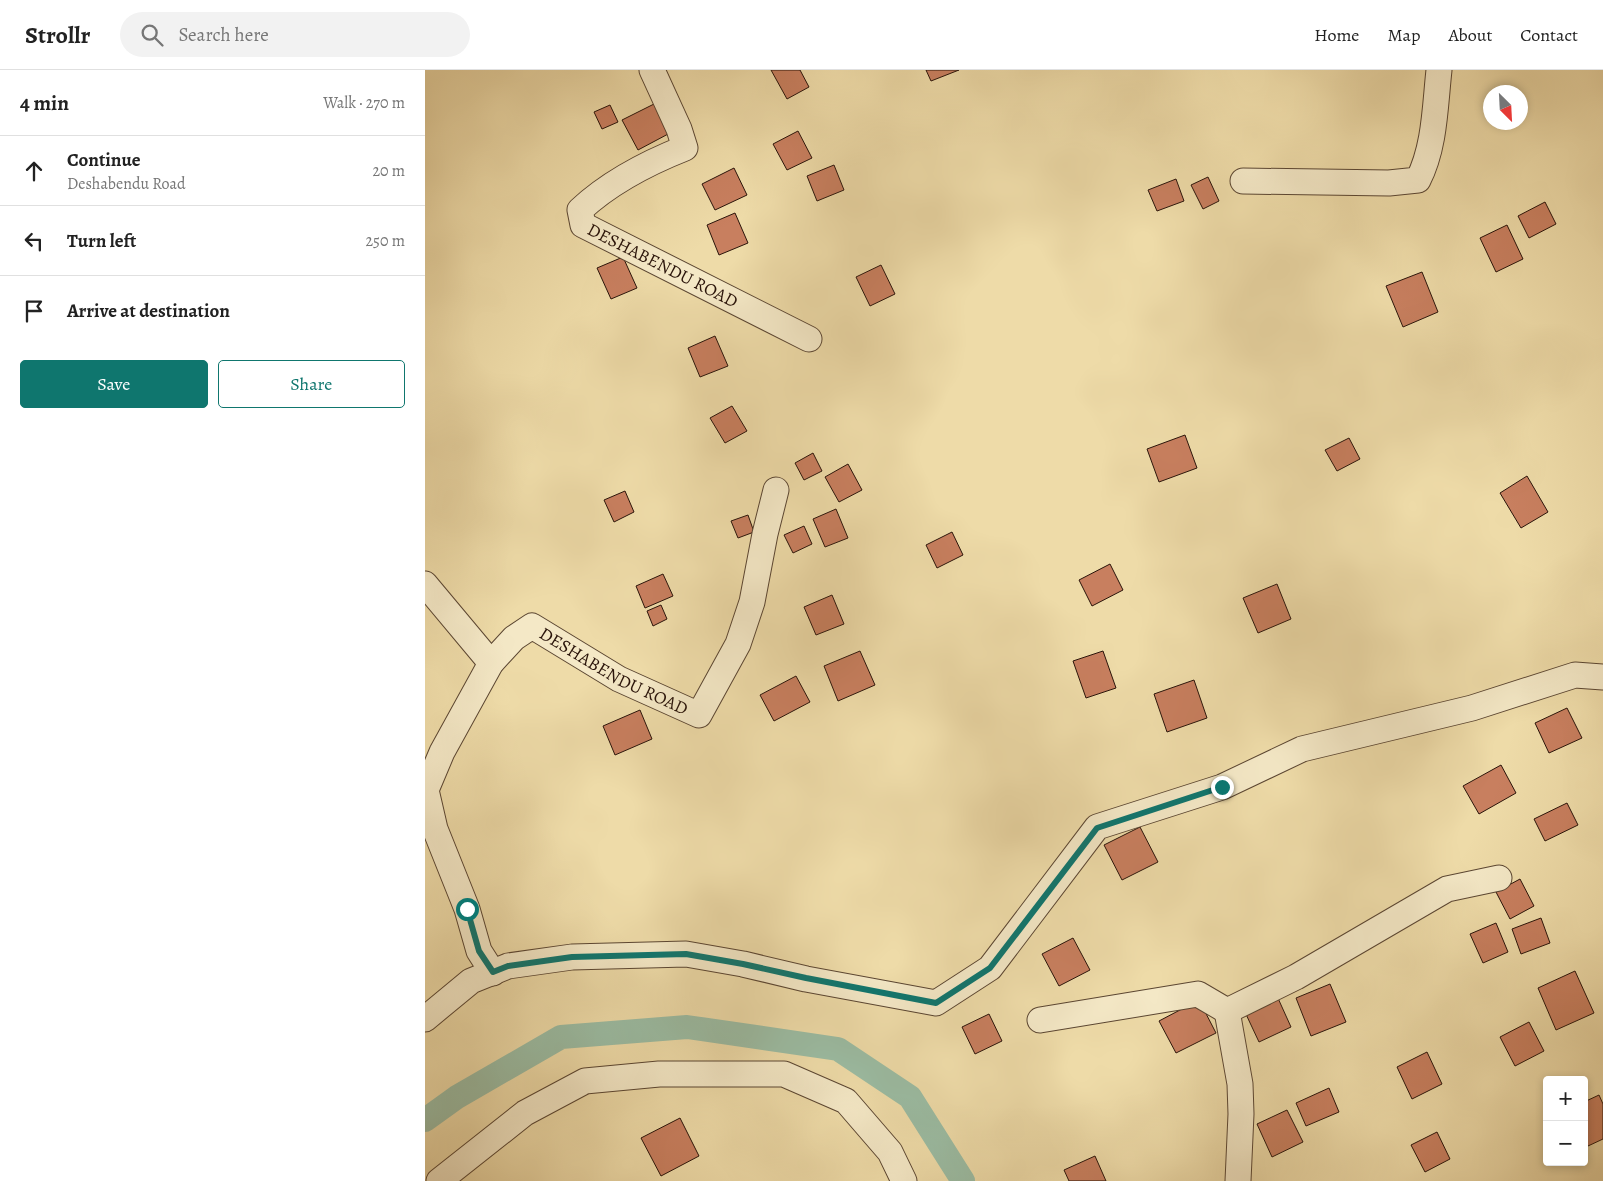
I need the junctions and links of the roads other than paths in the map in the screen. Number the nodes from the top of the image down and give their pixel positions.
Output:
1 (652, 70) edge
2 (1439, 70) edge
3 (1243, 181) dead end
4 (809, 339) dead end
5 (776, 490) dead end
6 (425, 584) edge
7 (491, 663) junction
8 (1603, 677) edge
9 (1499, 878) dead end
10 (493, 972) junction
11 (1227, 1010) junction
12 (425, 1019) edge
13 (1040, 1020) dead end
14 (439, 1181) edge
15 (904, 1181) edge
16 (1238, 1181) edge

1 - 4 street, DESHABENDU ROAD
2 - 3 street
5 - 7 street, DESHABENDU ROAD
6 - 7 street
7 - 10 street, DESHABENDU ROAD
8 - 10 street
9 - 11 street
10 - 12 street
11 - 13 street
11 - 16 street
14 - 15 street

